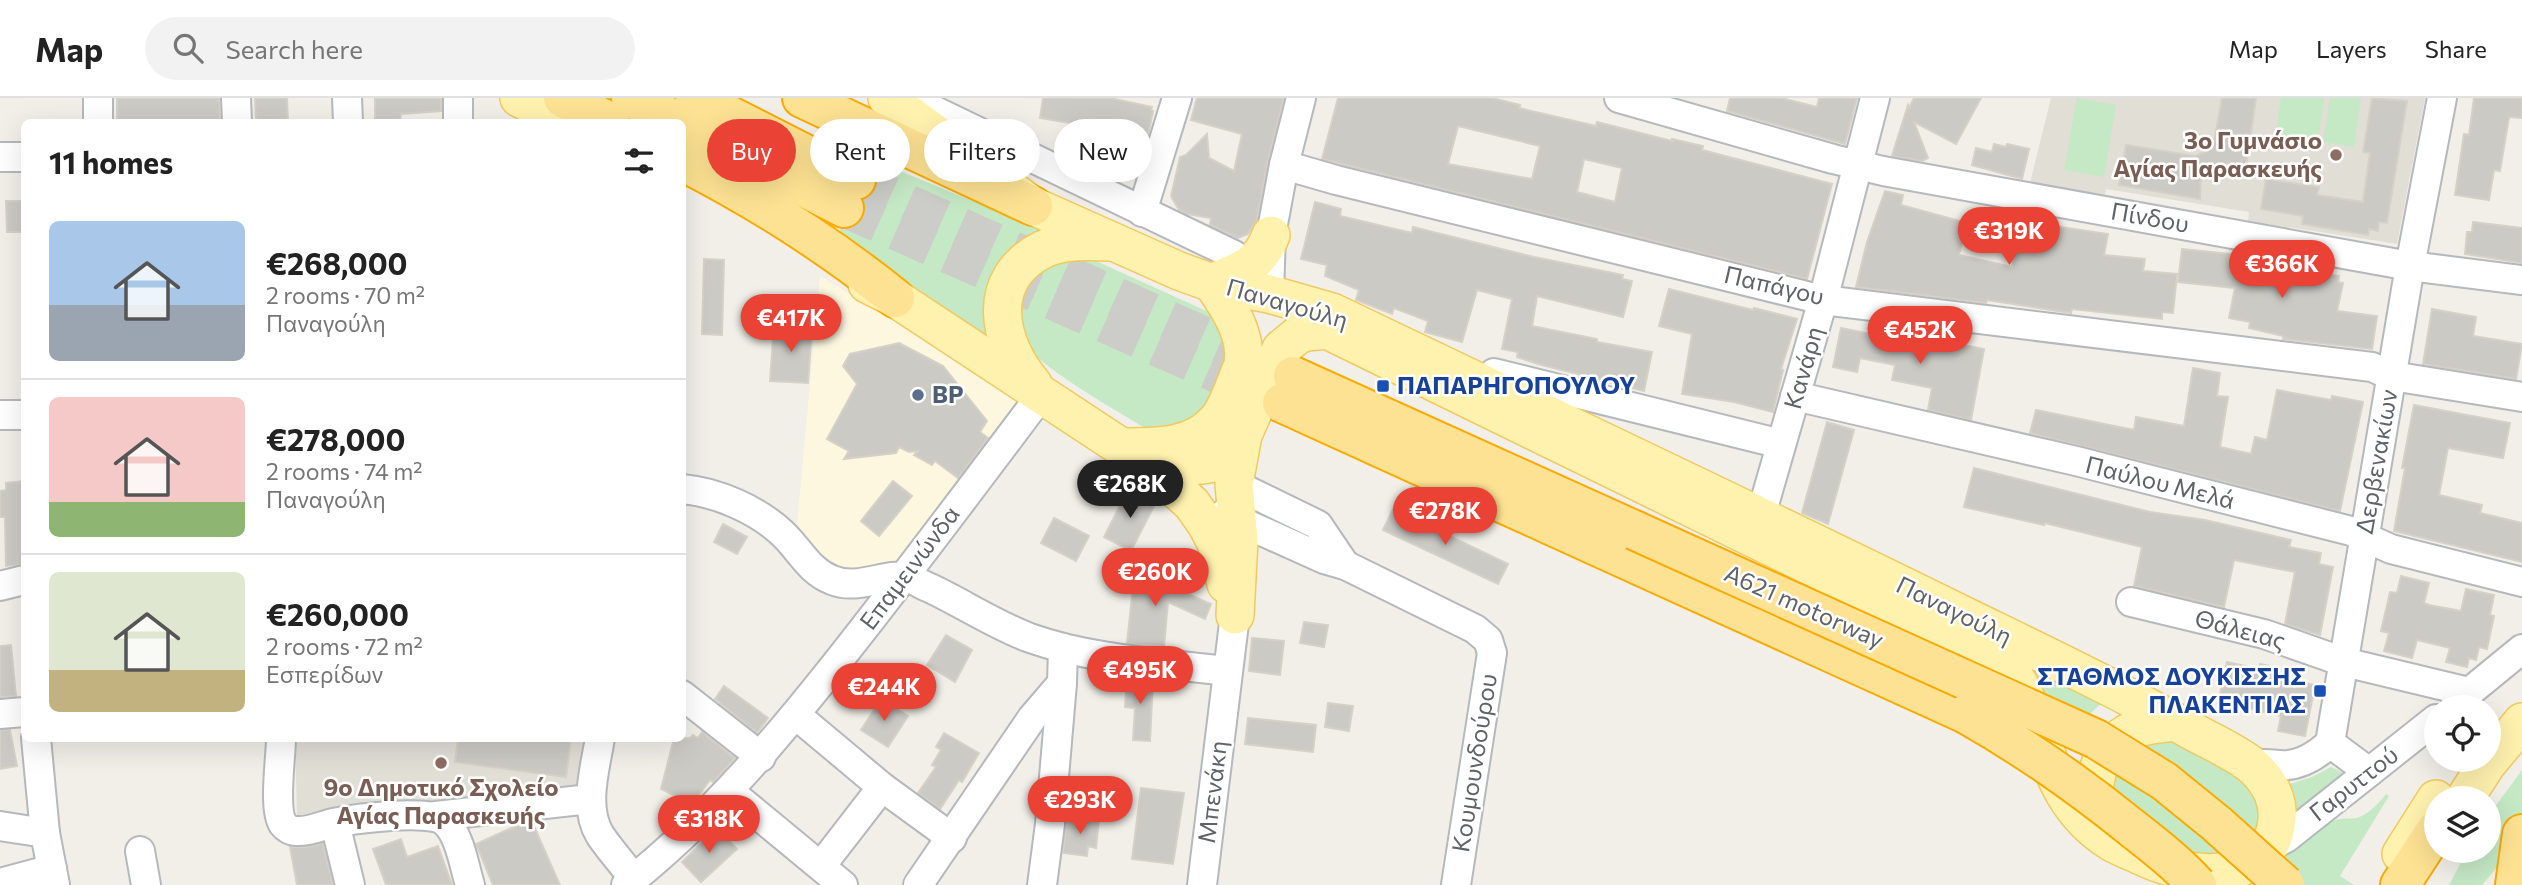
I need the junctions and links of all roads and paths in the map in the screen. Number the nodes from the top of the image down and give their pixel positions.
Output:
1 (98, 98) edge
2 (236, 98) edge
3 (348, 98) edge
4 (458, 98) edge
5 (519, 98) edge
6 (563, 98) edge
7 (631, 98) edge
8 (695, 98) edge
9 (802, 98) edge
10 (887, 98) edge
11 (901, 98) edge
12 (1177, 98) edge
13 (1301, 98) edge
14 (1619, 98) edge
15 (1875, 98) edge
16 (2442, 98) edge
17 (98, 119) edge
18 (237, 119) edge
19 (348, 119) edge
20 (457, 119) edge
21 (518, 119) edge
22 (561, 119) edge
23 (604, 119) edge
24 (673, 119) edge
25 (686, 125) edge
26 (0, 157) edge
27 (21, 157) edge
28 (686, 163) edge
29 (1858, 164) junction
30 (1284, 165) junction
31 (686, 185) edge
32 (1033, 206) junction
33 (1142, 212) junction
34 (1270, 235) junction
35 (1117, 242) junction
36 (2410, 266) junction
37 (1223, 269) junction
38 (2522, 280) edge
39 (1269, 294) junction
40 (895, 298) junction
41 (1823, 300) junction
42 (1494, 373) dead end
43 (2392, 376) junction
44 (1284, 380) junction
45 (1042, 394) junction
46 (1795, 396) junction
47 (2522, 397) edge
48 (0, 415) edge
49 (21, 415) edge
50 (1781, 444) junction
51 (1124, 447) junction
52 (1231, 449) junction
53 (1175, 488) junction
54 (686, 490) edge
55 (1761, 515) junction
56 (1237, 521) junction
57 (2364, 537) junction
58 (1628, 543) junction
59 (1345, 565) junction
60 (904, 577) junction
61 (21, 581) edge
62 (2522, 582) edge
63 (0, 586) edge
64 (2131, 602) dead end
65 (1234, 615) junction
66 (1063, 648) junction
67 (2522, 649) edge
68 (2344, 662) junction
69 (1228, 671) junction
70 (1062, 683) junction
71 (2445, 695) edge
72 (2466, 695) edge
73 (686, 698) edge
74 (2522, 701) edge
75 (21, 712) edge
76 (0, 714) edge
77 (796, 715) junction
78 (2501, 720) edge
79 (2176, 722) junction
80 (2522, 722) edge
81 (2424, 729) edge
82 (36, 742) edge
83 (281, 742) edge
84 (599, 742) edge
85 (2330, 743) junction
86 (761, 757) junction
87 (2251, 765) junction
88 (2375, 768) junction
89 (2473, 786) edge
90 (882, 787) junction
91 (729, 791) junction
92 (590, 799) junction
93 (2424, 818) edge
94 (335, 823) junction
95 (445, 824) junction
96 (0, 825) edge
97 (46, 833) junction
98 (2522, 834) edge
99 (952, 838) junction
100 (2111, 841) junction
101 (2424, 848) edge
102 (140, 851) dead end
103 (2432, 863) edge
104 (821, 866) junction
105 (2270, 868) edge
106 (54, 877) edge
107 (630, 882) edge
108 (2208, 882) edge
109 (0, 883) edge
110 (146, 885) edge
111 (350, 885) edge
112 (470, 885) edge
113 (843, 885) edge
114 (918, 885) edge
115 (1042, 885) edge
116 (1202, 885) edge
117 (1456, 885) edge
118 (2382, 885) edge
119 (2400, 885) edge
120 (2423, 885) edge
121 (2515, 885) edge

1 - 17 street
2 - 18 street
3 - 19 street
4 - 20 street
5 - 21 street
5 - 22 main road
6 - 23 highway
7 - 24 highway
8 - 25 highway
9 - 32 highway
10 - 32 main road, Παναγούλη
11 - 33 street
12 - 33 street
13 - 30 street
14 - 29 street, Πίνδου
15 - 29 street, Κανάρη
16 - 36 street, Δερβενακίων
26 - 27 street
28 - 40 highway
29 - 36 street, Πίνδου
29 - 41 street, Κανάρη
30 - 34 street
30 - 41 street, Παπάγου
31 - 40 main road
32 - 35 main road, Παναγούλη
33 - 37 street
34 - 37 main road
34 - 39 street
35 - 37 main road, Παναγούλη
35 - 45 main road
36 - 38 street, Πίνδου
36 - 43 street, Δερβενακίων
37 - 39 main road, Παναγούλη
37 - 52 main road
39 - 44 main road
39 - 55 main road, Παναγούλη
40 - 45 main road
41 - 43 street, Παπάγου
41 - 46 street, Κανάρη
42 - 50 street
43 - 47 street, Παπάγου
43 - 57 street, Δερβενακίων
44 - 52 main road, Παναγούλη
44 - 58 highway, A621 motorway
44 - 100 main road, Παναγούλη
45 - 51 main road
45 - 60 street, Επαμεινώνδα
46 - 50 street, Κανάρη
46 - 57 street, Παύλου Μελά
48 - 49 street
50 - 55 street, Κανάρη
51 - 52 main road
51 - 53 main road
52 - 56 main road, Παναγούλη
52 - 59 street
53 - 56 street
53 - 65 main road
54 - 60 street
55 - 79 main road, Παναγούλη
56 - 59 street
56 - 65 main road, Παναγούλη
57 - 62 street, Παύλου Μελά
57 - 68 street, Δερβενακίων
58 - 105 highway, A621 motorway, bridge
58 - 108 highway, A621 motorway, bridge
59 - 117 street, Κουμουνδούρου
60 - 66 street
60 - 77 street, Επαμεινώνδα
61 - 63 street
64 - 68 street, Θάλειας
65 - 69 street, Μπενάκη
66 - 69 street
66 - 70 street
67 - 72 street
68 - 71 street, Θάλειας
68 - 85 street, Δερβενακίων
69 - 116 street, Μπενάκη
70 - 99 street
70 - 115 street
73 - 86 street
74 - 78 main road
75 - 76 street
77 - 86 street, Επαμεινώνδα
77 - 90 street
79 - 87 main road, Παναγούλη
79 - 100 main road
80 - 89 main road
81 - 88 street, Γαρυττού
82 - 97 street
83 - 94 street
84 - 92 street
85 - 87 street
85 - 88 street
86 - 91 street, Επαμεινώνδα
87 - 105 main road, Παναγούλη
88 - 105 street, Γαρυττού
90 - 99 street
90 - 104 street
91 - 104 street
91 - 107 street, Επαμεινώνδα
92 - 95 street
92 - 107 street
93 - 118 main road
94 - 95 street
94 - 111 street
95 - 112 street
96 - 97 street
97 - 106 street
98 - 121 highway
99 - 114 street
100 - 108 main road, Παναγούλη
101 - 119 highway
102 - 110 street
103 - 120 main road
104 - 113 street
105 - 108 main road, Παναγούλη
106 - 109 street

